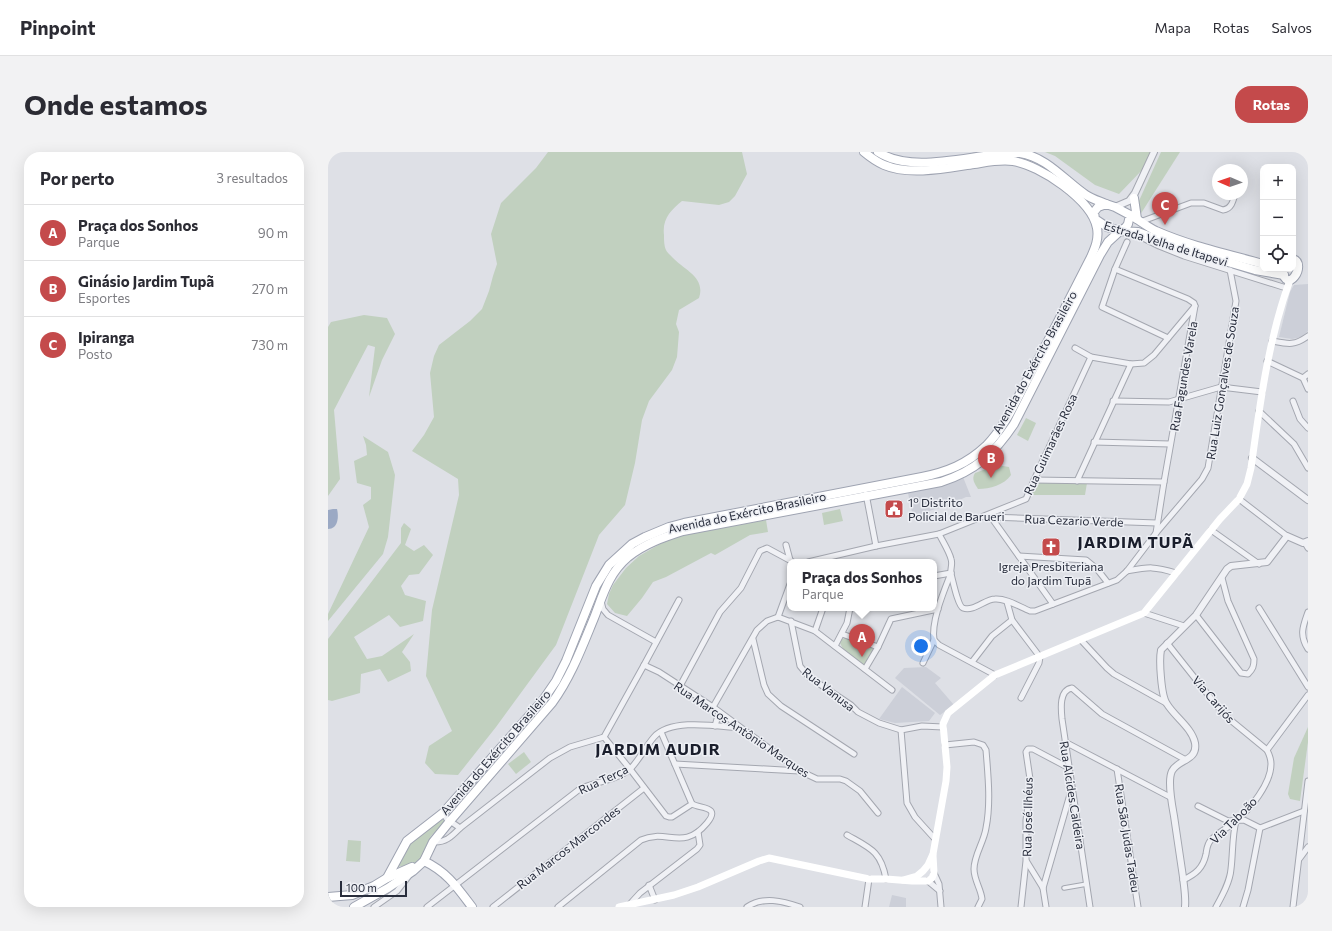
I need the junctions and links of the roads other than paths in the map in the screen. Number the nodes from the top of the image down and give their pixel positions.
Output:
1 (864, 152) edge
2 (878, 152) edge
3 (1154, 152) edge
4 (978, 153) edge
5 (1134, 196) junction
6 (1233, 200) edge
7 (1106, 204) junction
8 (1115, 207) junction
9 (1134, 218) junction
10 (1095, 219) junction
11 (1124, 231) junction
12 (1126, 242) dead end
13 (1298, 260) edge
14 (1260, 263) edge
15 (1114, 270) junction
16 (1230, 270) junction
17 (1286, 275) edge
18 (1283, 287) junction
19 (1283, 301) junction
20 (1195, 306) junction
21 (1308, 336) edge
22 (1168, 338) junction
23 (1272, 341) junction
24 (1075, 348) dead end
25 (1090, 357) junction
26 (1268, 361) junction
27 (1130, 364) junction
28 (1308, 374) edge
29 (1303, 378) junction
30 (1221, 387) junction
31 (1308, 389) edge
32 (1262, 392) junction
33 (1178, 399) junction
34 (1113, 401) junction
35 (1293, 401) dead end
36 (1259, 411) junction
37 (1308, 428) edge
38 (1094, 442) junction
39 (1170, 444) junction
40 (1252, 458) junction
41 (1308, 468) edge
42 (1034, 480) junction
43 (1077, 481) junction
44 (1164, 482) junction
45 (865, 488) junction
46 (866, 497) junction
47 (1239, 499) junction
48 (1308, 500) edge
49 (990, 516) junction
50 (1157, 522) junction
51 (1211, 530) junction
52 (939, 534) junction
53 (1156, 534) junction
54 (1288, 536) junction
55 (1307, 544) edge
56 (786, 545) dead end
57 (876, 546) junction
58 (1019, 556) junction
59 (787, 559) edge
60 (790, 559) edge
61 (821, 559) edge
62 (1259, 564) junction
63 (1127, 572) junction
64 (951, 573) junction
65 (1176, 573) junction
66 (937, 575) edge
67 (1222, 578) junction
68 (600, 580) junction
69 (1108, 583) junction
70 (604, 590) junction
71 (787, 592) edge
72 (601, 600) junction
73 (679, 600) dead end
74 (1007, 602) junction
75 (1053, 604) junction
76 (1259, 608) dead end
77 (938, 609) joint
78 (823, 611) edge
79 (850, 611) edge
80 (927, 611) edge
81 (1308, 612) edge
82 (1144, 613) junction
83 (608, 615) junction
84 (1196, 615) junction
85 (594, 617) junction
86 (778, 617) junction
87 (1012, 620) junction
88 (791, 621) junction
89 (1184, 626) junction
90 (815, 631) junction
91 (842, 634) junction
92 (1302, 635) junction
93 (1308, 636) edge
94 (753, 639) junction
95 (934, 640) junction
96 (1081, 640) junction
97 (656, 642) junction
98 (1167, 643) junction
99 (835, 646) junction
100 (878, 647) junction
101 (1308, 649) edge
102 (1040, 657) junction
103 (972, 662) junction
104 (923, 663) dead end
105 (644, 665) junction
106 (864, 669) junction
107 (995, 675) junction
108 (680, 686) junction
109 (1308, 686) edge
110 (892, 690) dead end
111 (1308, 695) edge
112 (1021, 698) dead end
113 (1166, 703) junction
114 (713, 707) junction
115 (719, 712) junction
116 (715, 726) junction
117 (943, 726) junction
118 (740, 728) junction
119 (901, 730) junction
120 (661, 732) junction
121 (604, 737) junction
122 (1065, 742) junction
123 (945, 745) junction
124 (1267, 750) junction
125 (854, 754) dead end
126 (1186, 760) junction
127 (675, 764) junction
128 (1069, 768) junction
129 (630, 769) junction
130 (1117, 769) junction
131 (800, 771) junction
132 (1308, 781) edge
133 (644, 788) junction
134 (1072, 788) junction
135 (1170, 797) junction
136 (692, 804) junction
137 (1198, 806) dead end
138 (1065, 811) junction
139 (1076, 811) junction
140 (1304, 811) junction
141 (443, 813) junction
142 (878, 813) dead end
143 (450, 821) junction
144 (1236, 821) junction
145 (460, 828) junction
146 (1260, 828) junction
147 (698, 832) junction
148 (847, 835) dead end
149 (935, 839) junction
150 (433, 842) junction
151 (1308, 847) edge
152 (933, 854) junction
153 (1299, 858) junction
154 (424, 861) junction
155 (1026, 861) junction
156 (924, 870) junction
157 (413, 871) junction
158 (934, 873) junction
159 (387, 878) junction
160 (886, 878) junction
161 (869, 879) junction
162 (903, 880) junction
163 (1183, 880) junction
164 (928, 881) junction
165 (456, 884) junction
166 (1087, 884) junction
167 (649, 885) junction
168 (1043, 888) junction
169 (1064, 888) dead end
170 (940, 892) junction
171 (328, 897) edge
172 (654, 900) junction
173 (367, 904) edge
174 (566, 905) edge
175 (630, 906) edge
176 (354, 907) edge
177 (374, 907) edge
178 (427, 907) edge
179 (472, 907) edge
180 (493, 907) edge
181 (558, 907) edge
182 (619, 907) edge
183 (747, 907) edge
184 (800, 907) edge
185 (864, 907) edge
186 (941, 907) edge
187 (978, 907) edge
188 (1021, 907) edge
189 (1046, 907) edge
190 (1090, 907) edge
191 (1138, 907) edge
192 (1185, 907) edge
193 (1216, 907) edge
194 (1243, 907) edge
195 (1293, 907) edge

1 - 10 main road, Estrada Velha de Itapevi
2 - 4 main road, Estrada Velha de Itapevi
3 - 5 street
4 - 7 main road, Estrada Velha de Itapevi
5 - 8 street
5 - 9 main road
6 - 9 street
7 - 8 main road, Estrada Velha de Itapevi
7 - 10 main road, Estrada Velha de Itapevi
8 - 9 main road, Estrada Velha de Itapevi
9 - 11 main road, Avenida do Exército Brasileiro
9 - 14 main road, Estrada Velha de Itapevi
10 - 11 main road, Estrada Velha de Itapevi
10 - 45 main road, Avenida do Exército Brasileiro
11 - 16 street
11 - 17 main road, Estrada Velha de Itapevi
11 - 46 main road, Avenida do Exército Brasileiro
12 - 15 street
13 - 17 main road
15 - 20 street, Rua Fagundes Varela
15 - 22 street
16 - 18 street
16 - 30 street, Rua Luiz Gonçalves de Souza
17 - 18 main road
17 - 19 main road
18 - 19 main road
19 - 23 main road
20 - 22 street
20 - 33 street, Rua Fagundes Varela
21 - 23 street
22 - 27 street
23 - 26 main road
24 - 25 street
25 - 27 street
25 - 42 street, Rua Guimarães Rosa
26 - 29 street
26 - 32 main road
27 - 34 street
28 - 29 street
29 - 31 street
30 - 32 street
30 - 33 street
30 - 53 street, Rua Luiz Gonçalves de Souza
32 - 36 main road
33 - 34 street
33 - 39 street, Rua Fagundes Varela
34 - 38 street
35 - 37 street
36 - 40 main road
36 - 41 street
38 - 39 street
38 - 43 street
39 - 44 street, Rua Fagundes Varela
40 - 47 main road
40 - 48 street
42 - 43 street
42 - 49 street, Rua Guimarães Rosa
43 - 44 street
44 - 50 street, Rua Fagundes Varela
45 - 46 street
45 - 68 main road, Avenida do Exército Brasileiro
46 - 57 street
46 - 70 main road, Avenida do Exército Brasileiro
47 - 51 main road
47 - 54 street
49 - 50 street, Rua Cezario Verde
49 - 52 street, Rua Guimarães Rosa
49 - 58 street
50 - 53 street, Rua Fagundes Varela
51 - 62 street
51 - 65 main road
52 - 57 street, Rua Guimarães Rosa
52 - 64 street, Rua Luiz Gonçalves de Souza
53 - 63 street, Rua Luiz Gonçalves de Souza
54 - 55 street
54 - 62 street
56 - 60 street
57 - 61 street, Rua Guimarães Rosa
58 - 69 street
58 - 75 street
59 - 108 street
62 - 67 street
63 - 65 street
63 - 69 street, Rua Luiz Gonçalves de Souza
64 - 66 street
64 - 74 street, Rua Luiz Gonçalves de Souza
64 - 77 street
65 - 82 main road
67 - 84 street
67 - 84 street
68 - 70 main road
68 - 141 main road, Avenida do Exército Brasileiro
69 - 75 street, Rua Luiz Gonçalves de Souza
70 - 72 main road, Avenida do Exército Brasileiro
71 - 86 street
72 - 83 street
72 - 85 main road, Avenida do Exército Brasileiro
73 - 97 street
74 - 75 street, Rua Luiz Gonçalves de Souza
74 - 87 street
76 - 109 street
77 - 95 street
78 - 90 street
79 - 91 street
80 - 100 street
81 - 92 street
82 - 89 street
82 - 96 main road
83 - 85 street
83 - 97 street
84 - 89 street
85 - 143 main road, Avenida do Exército Brasileiro
86 - 88 street
86 - 94 street
87 - 102 street
87 - 103 street
88 - 90 street
88 - 119 street, Rua Vanusa
89 - 98 street
90 - 99 street
91 - 99 street
91 - 100 street
92 - 93 street
92 - 101 street
94 - 114 street
94 - 125 street
95 - 103 street
95 - 104 street
96 - 102 main road
96 - 113 street
97 - 105 street
98 - 113 street
98 - 124 street, Via Carijós
99 - 106 street
100 - 106 street
102 - 107 main road
102 - 112 street
103 - 107 street
105 - 108 street, Rua Marcos Antônio Marques
105 - 121 street
106 - 110 street
107 - 117 main road
108 - 114 street, Rua Marcos Antônio Marques
111 - 124 street
113 - 126 street
114 - 115 street, Rua Marcos Antônio Marques
115 - 116 street
115 - 118 street, Rua Marcos Antônio Marques
116 - 118 street, Rua Terça
116 - 120 street, Rua Terça
117 - 119 street
117 - 123 main road
118 - 131 street, Rua Marcos Antônio Marques
119 - 149 street
120 - 127 street
120 - 129 street, Rua Terça
121 - 129 street
121 - 145 street
122 - 126 street, Rua Alcides Caldeira
122 - 128 street, Rua Alcides Caldeira
122 - 130 street
123 - 149 main road
123 - 187 street
124 - 144 street, Via Taboão
126 - 135 street
127 - 131 street
127 - 136 street
128 - 134 street, Rua Alcides Caldeira
128 - 155 street, Rua José Ilhéus
129 - 133 street
129 - 165 street, Rua Terça
130 - 135 street
130 - 191 street, Rua São Judas Tadeu
131 - 142 street, Rua Marcos Antônio Marques
132 - 140 street
133 - 136 street
133 - 180 street, Rua Marcos Marcondes
134 - 138 street
134 - 139 street, Rua Alcides Caldeira
135 - 163 street
136 - 147 street
137 - 144 street
138 - 139 street
138 - 168 street
139 - 166 street, Rua Alcides Caldeira
140 - 146 street
140 - 153 street
141 - 143 street
141 - 159 main road, Avenida do Exército Brasileiro
143 - 145 street
143 - 150 main road, Avenida do Exército Brasileiro
144 - 146 street
144 - 163 street, Via Taboão
144 - 193 street
145 - 150 street
146 - 194 street
147 - 167 street
147 - 174 street
148 - 160 street
149 - 152 main road
150 - 154 main road, Avenida do Exército Brasileiro
151 - 153 street
152 - 156 main road
152 - 158 main road
153 - 195 street
154 - 157 main road, Avenida do Exército Brasileiro
154 - 159 main road
154 - 165 main road
155 - 168 street
155 - 188 street, Rua José Ilhéus
156 - 158 main road
156 - 162 main road
156 - 164 main road
157 - 173 main road, Avenida do Exército Brasileiro
157 - 177 street
158 - 164 main road
158 - 170 street
159 - 171 main road
160 - 161 main road
160 - 162 main road
161 - 172 main road
161 - 185 street
162 - 164 main road
163 - 192 street
164 - 170 street
165 - 178 street, Rua Terça
165 - 179 main road
166 - 169 street
166 - 190 street, Rua Alcides Caldeira
167 - 172 street
167 - 175 street
168 - 189 street
170 - 186 street
172 - 175 main road
173 - 176 main road, Avenida do Exército Brasileiro
174 - 181 street
175 - 182 main road
183 - 184 street

